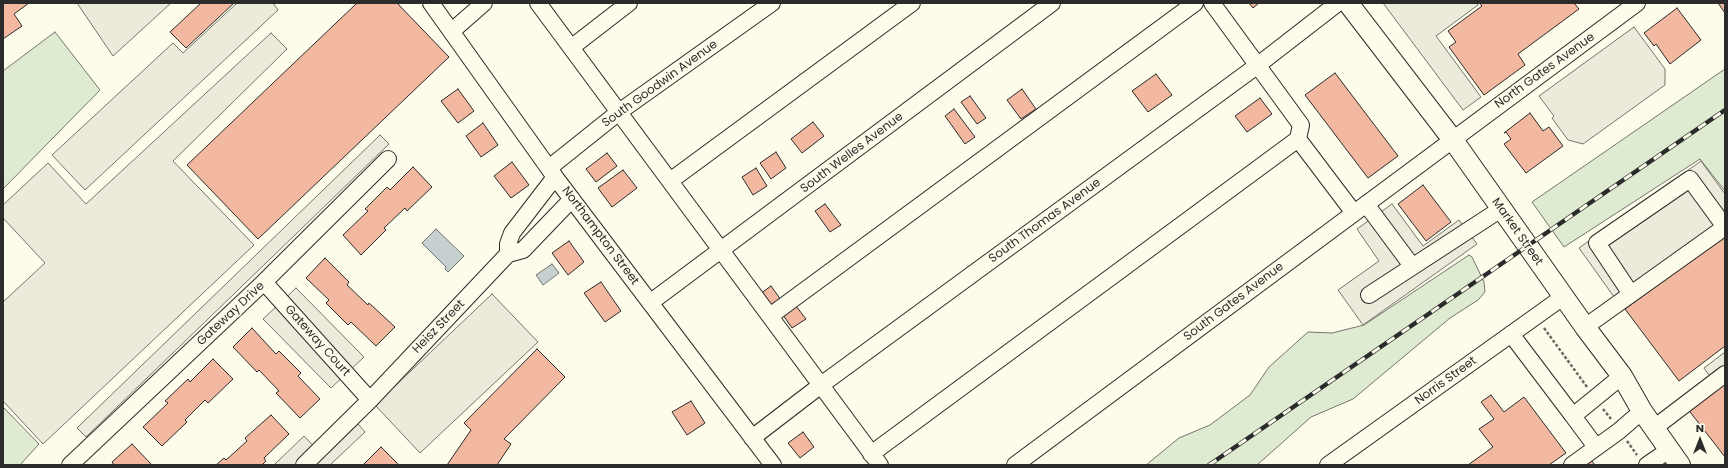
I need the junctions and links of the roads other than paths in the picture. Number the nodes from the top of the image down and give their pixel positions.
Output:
1 (431, 3) edge
2 (484, 3) edge
3 (538, 3) edge
4 (629, 3) edge
5 (772, 3) edge
6 (912, 3) edge
7 (1052, 3) edge
8 (1195, 3) edge
9 (1212, 3) edge
10 (1338, 3) edge
11 (1348, 3) edge
12 (1638, 3) edge
13 (452, 31) junction
14 (572, 47) junction
15 (1258, 65) junction
16 (619, 112) junction
17 (1298, 139) junction
18 (1453, 140) junction
19 (388, 159) dead end
20 (552, 173) junction
21 (670, 181) junction
22 (572, 199) junction
23 (1360, 208) junction
24 (1501, 209) junction
25 (1725, 227) edge
26 (722, 251) junction
27 (508, 254) junction
28 (1412, 266) junction
29 (264, 282) junction
30 (1631, 294) junction
31 (1369, 295) dead end
32 (1563, 297) junction
33 (651, 302) junction
34 (770, 316) junction
35 (1585, 327) junction
36 (1511, 334) junction
37 (1622, 376) junction
38 (1724, 376) edge
39 (821, 386) junction
40 (370, 400) junction
41 (1642, 411) junction
42 (1573, 416) junction
43 (1654, 428) junction
44 (752, 438) junction
45 (1596, 447) junction
46 (1675, 458) edge
47 (876, 459) edge
48 (70, 465) edge
49 (304, 465) edge
50 (773, 465) edge
51 (1015, 465) edge
52 (1328, 465) edge
53 (1572, 465) edge
54 (1647, 465) edge

1 - 13 street, Northampton Street
2 - 13 street
3 - 14 street
4 - 14 street
5 - 16 street, South Goodwin Avenue
6 - 21 street
7 - 26 street, South Welles Avenue
8 - 34 street
9 - 15 street
10 - 15 street, South Thomas Avenue
11 - 18 main road, Market Street
12 - 18 street, North Gates Avenue
13 - 20 street, Northampton Street
14 - 16 street
15 - 17 street
15 - 39 street, South Thomas Avenue
16 - 20 street, South Goodwin Avenue
16 - 21 street
17 - 23 street
17 - 47 street
18 - 23 street, South Gates Avenue
18 - 24 main road, Market Street
19 - 29 street, Gateway Drive
20 - 22 street, Northampton Street
20 - 27 street
21 - 26 street
22 - 27 street
22 - 33 street, Northampton Street
23 - 28 street
23 - 51 street, South Gates Avenue
24 - 28 street
24 - 32 main road, Market Street
25 - 30 street
25 - 30 street
26 - 33 street, South Welles Avenue
26 - 34 street
27 - 40 street, Heisz Street
28 - 31 street
29 - 40 street, Gateway Court
29 - 48 street, Gateway Drive
30 - 35 street
32 - 35 main road, Market Street
32 - 36 street, Norris Street
33 - 44 street, Northampton Street
34 - 39 street
35 - 37 main road, Market Street
36 - 42 street
36 - 52 street, Norris Street
37 - 41 main road, Market Street
37 - 42 street
38 - 43 street
39 - 44 street, South Thomas Avenue
39 - 47 street
40 - 49 street, Heisz Street
41 - 43 main road, Market Street
41 - 45 street
42 - 45 street
43 - 46 main road, Market Street
44 - 50 street, Northampton Street
45 - 53 street
46 - 54 street

